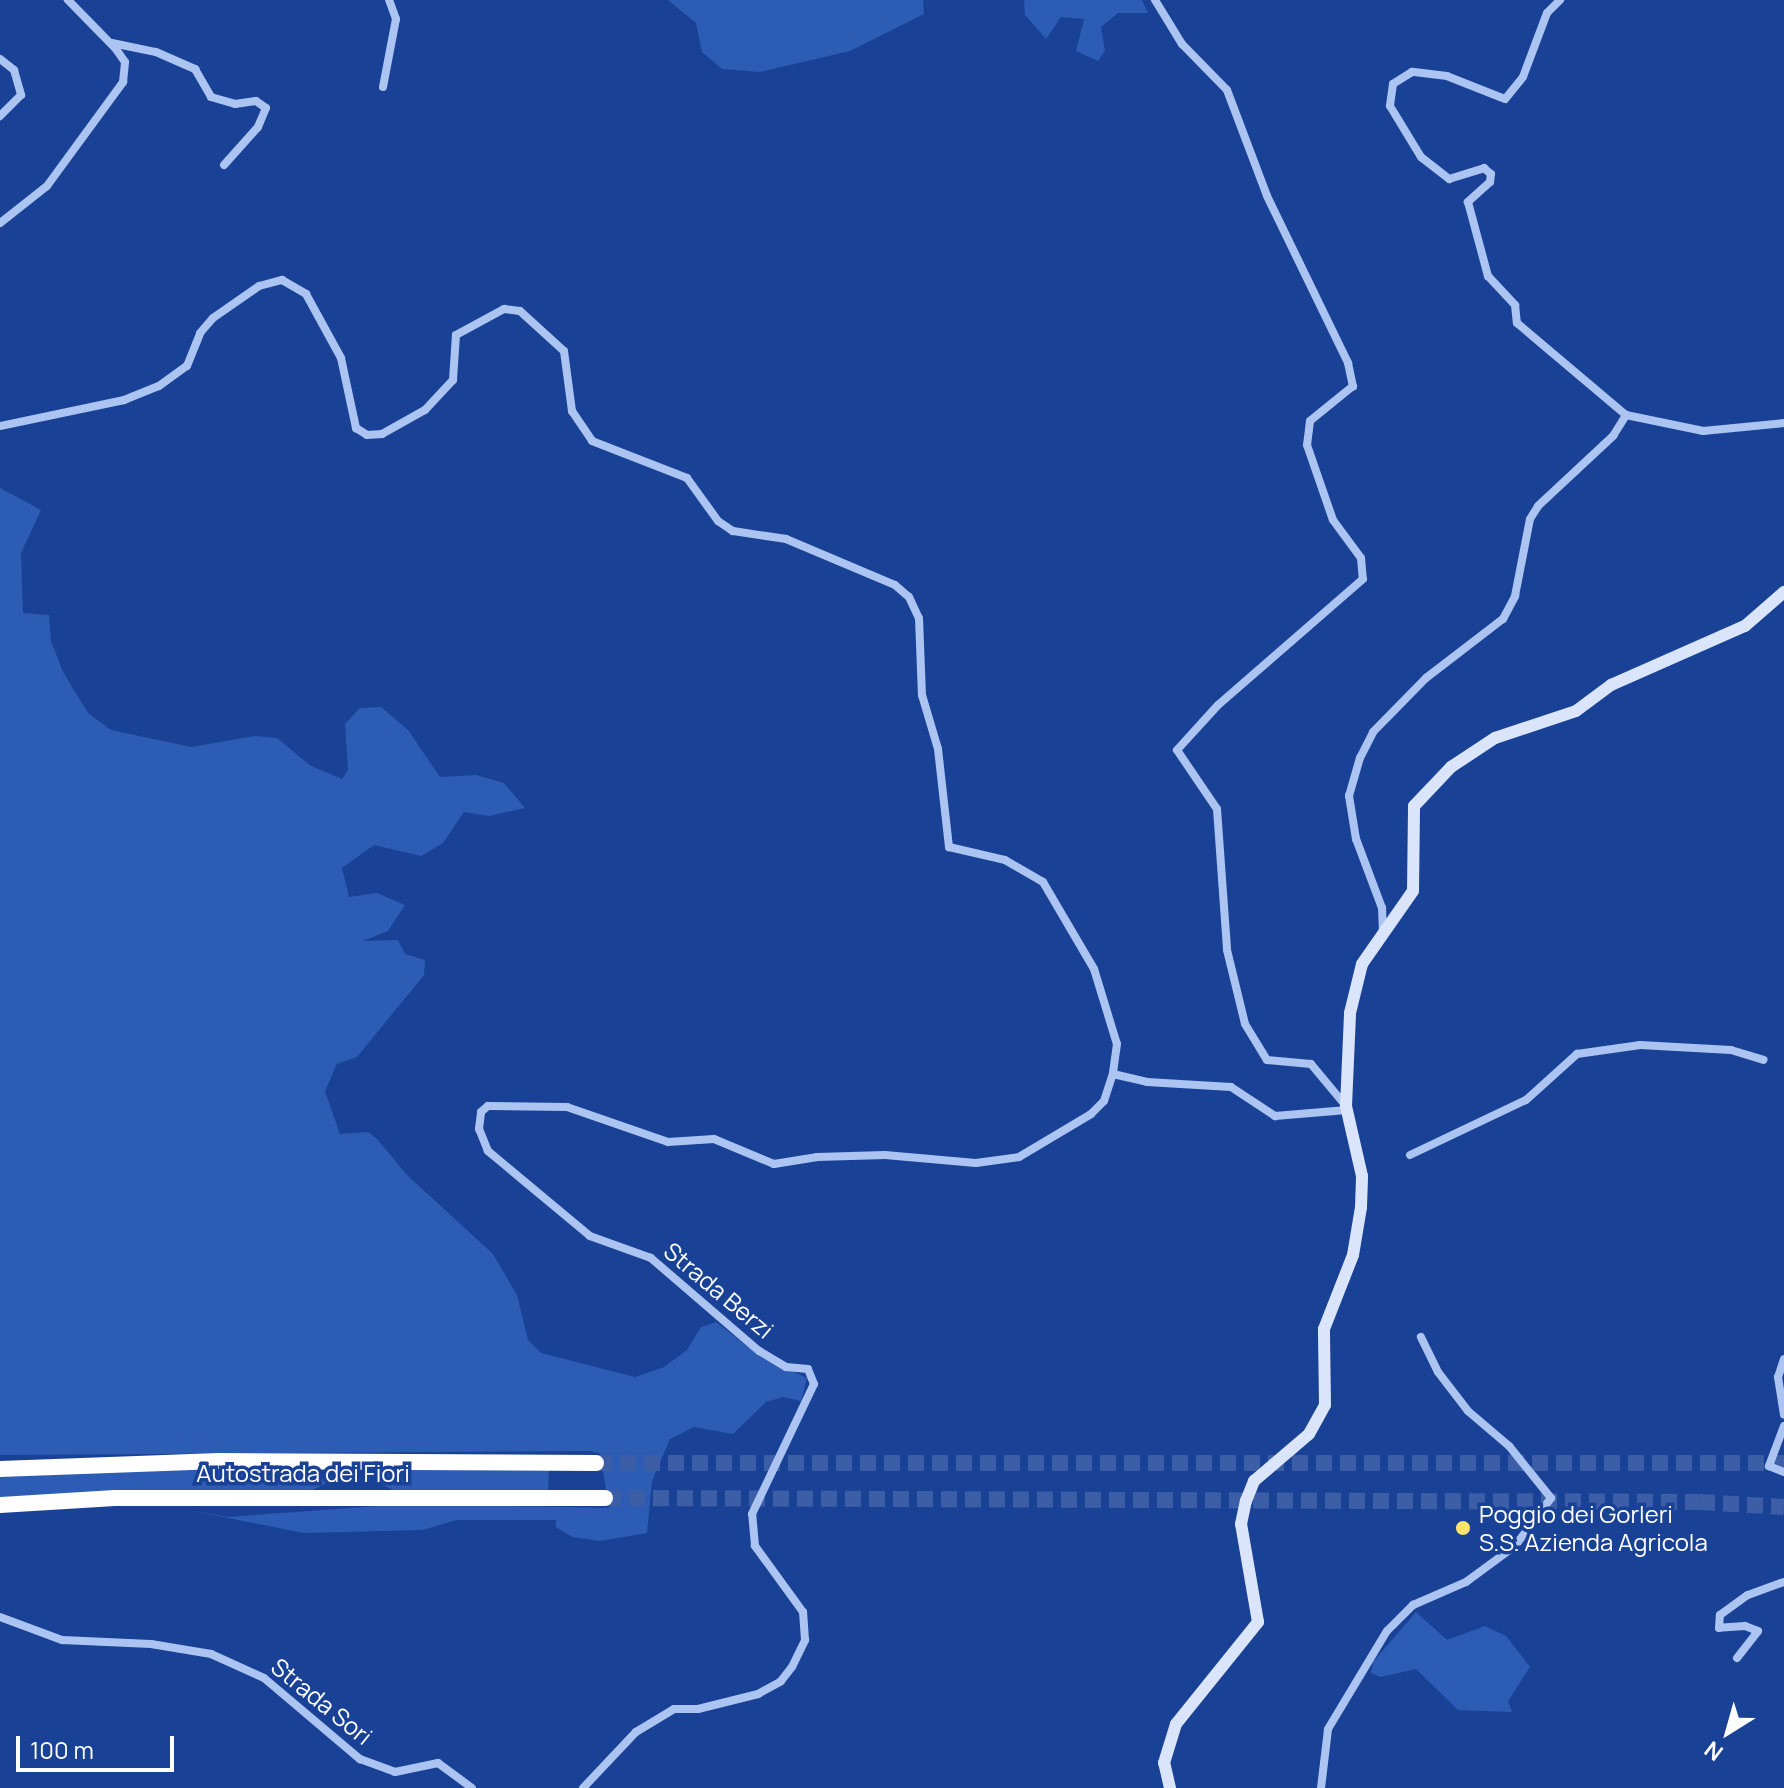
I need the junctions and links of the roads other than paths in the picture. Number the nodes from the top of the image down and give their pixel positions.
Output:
1 (68, 0) edge
2 (389, 0) edge
3 (1149, 0) edge
4 (1560, 0) edge
5 (1158, 4) edge
6 (111, 43) junction
7 (0, 59) edge
8 (383, 87) dead end
9 (0, 116) edge
10 (224, 165) dead end
11 (0, 223) edge
12 (1626, 415) junction
13 (1784, 423) edge
14 (0, 426) edge
15 (1784, 592) edge
16 (1383, 935) junction
17 (1764, 1060) dead end
18 (1113, 1074) junction
19 (1347, 1108) junction
20 (1410, 1155) dead end
21 (1421, 1337) dead end
22 (1784, 1359) edge
23 (1784, 1415) edge
24 (1784, 1426) edge
25 (596, 1463) tunnel mouth
26 (0, 1469) edge
27 (1784, 1472) edge
28 (605, 1498) tunnel mouth
29 (0, 1505) edge
30 (1784, 1582) edge
31 (0, 1617) edge
32 (1737, 1658) dead end
33 (472, 1788) edge
34 (583, 1788) edge
35 (1170, 1788) edge
36 (1321, 1788) edge

1 - 6 street
2 - 8 street
3 - 5 street
4 - 12 street
5 - 19 street
6 - 10 street
6 - 11 street
7 - 9 street
12 - 13 street
12 - 16 street
14 - 18 street, Strada Berzi
15 - 16 main road
16 - 19 main road
17 - 20 street
18 - 19 street
18 - 34 street, Strada Berzi
19 - 35 main road
21 - 36 street
22 - 23 street
24 - 27 street
25 - 26 highway, Autostrada dei Fiori
28 - 29 highway, Autostrada dei Fiori
30 - 32 street
31 - 33 street, Strada Sori

